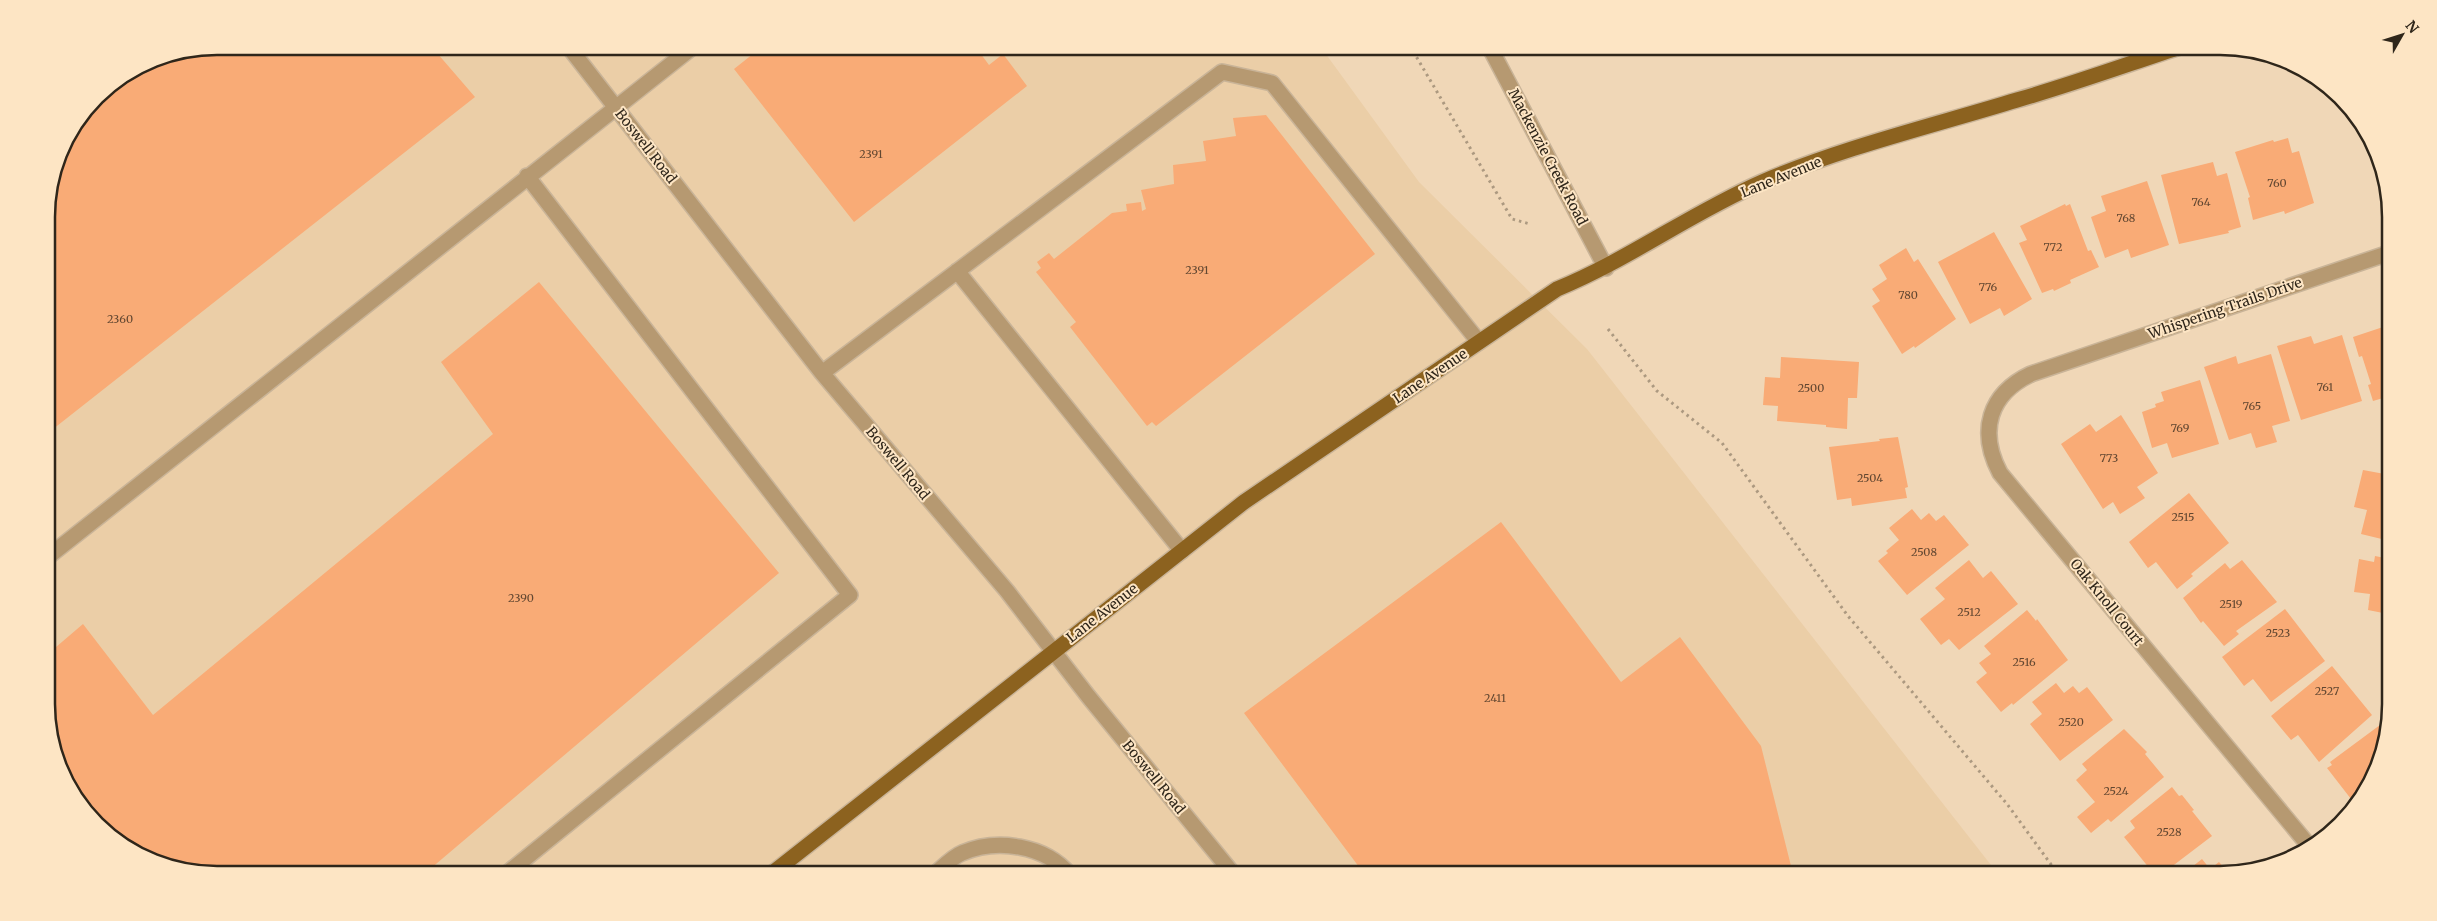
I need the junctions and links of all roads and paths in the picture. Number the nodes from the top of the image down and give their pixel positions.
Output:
1 (575, 55) edge
2 (682, 55) edge
3 (1415, 55) edge
4 (1495, 55) edge
5 (2156, 55) edge
6 (615, 107) junction
7 (527, 176) junction
8 (1530, 224) dead end
9 (2382, 255) edge
10 (1606, 268) junction
11 (957, 271) junction
12 (1608, 328) dead end
13 (1478, 342) junction
14 (2062, 365) joint
15 (822, 373) junction
16 (55, 550) edge
17 (1182, 551) junction
18 (1053, 652) junction
19 (2305, 841) edge
20 (516, 866) edge
21 (781, 866) edge
22 (945, 866) edge
23 (1059, 866) edge
24 (1227, 866) edge
25 (2052, 866) edge

1 - 6 street, Boswell Road
2 - 6 street
3 - 8 path
4 - 10 street, Mackenzie Creek Road
5 - 10 main road, Lane Avenue
6 - 7 street
6 - 15 street, Boswell Road
7 - 16 street
7 - 20 street
9 - 14 street, Whispering Trails Drive
10 - 13 main road, Lane Avenue
11 - 13 street
11 - 15 street
11 - 17 street
12 - 25 path
13 - 17 main road, Lane Avenue
14 - 19 street, Oak Knoll Court
15 - 18 street, Boswell Road
17 - 18 main road, Lane Avenue
18 - 21 main road, Lane Avenue
18 - 24 street, Boswell Road
22 - 23 street

